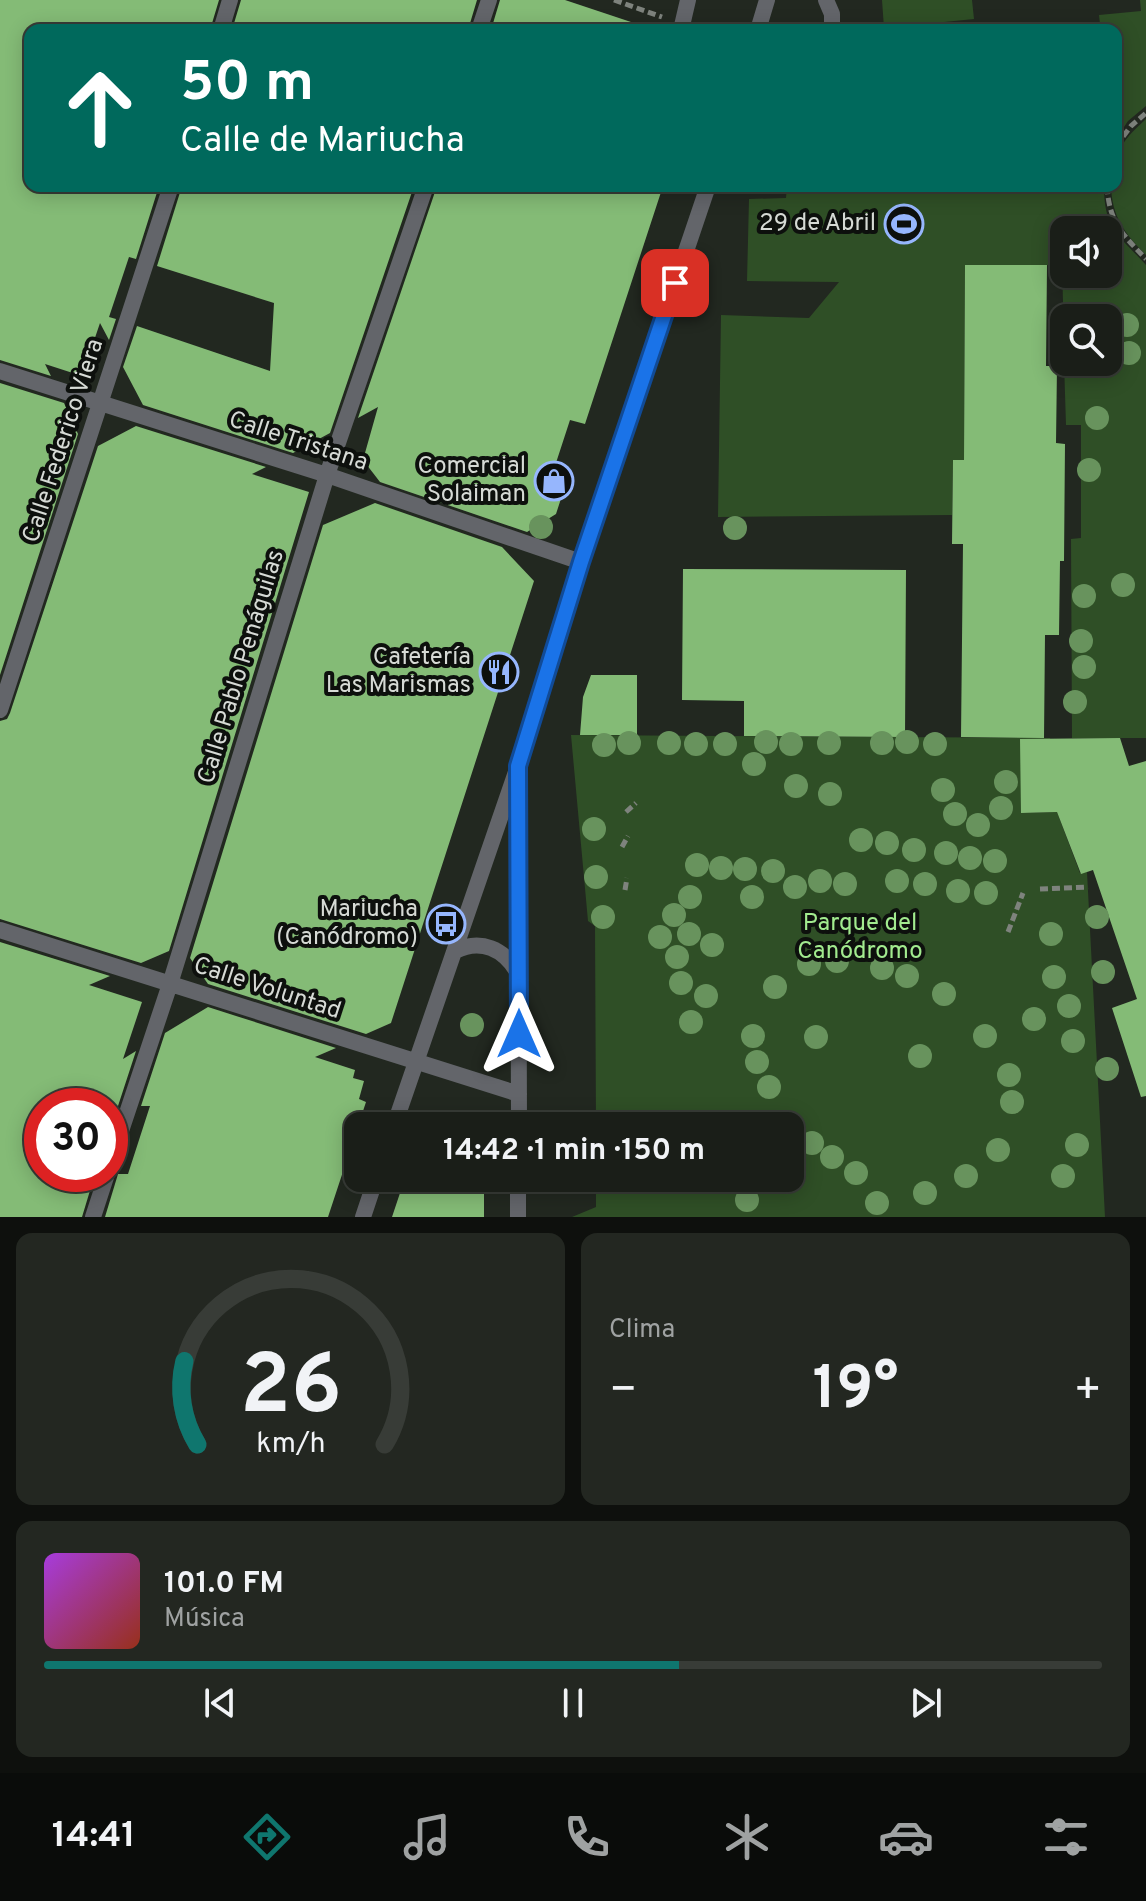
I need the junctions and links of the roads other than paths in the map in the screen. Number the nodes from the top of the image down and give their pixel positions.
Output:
1 (230, 0) edge
2 (489, 0) edge
3 (688, 0) edge
4 (767, 0) edge
5 (826, 0) edge
6 (223, 24) edge
7 (481, 24) edge
8 (682, 24) edge
9 (760, 24) edge
10 (832, 24) edge
11 (169, 192) edge
12 (424, 192) edge
13 (706, 192) edge
14 (0, 371) edge
15 (101, 405) junction
16 (327, 475) junction
17 (581, 562) junction
18 (0, 710) edge
19 (518, 766) junction
20 (0, 930) edge
21 (455, 951) junction
22 (519, 975) junction
23 (170, 984) junction
24 (416, 1061) junction
25 (519, 1094) junction
26 (128, 1110) edge
27 (399, 1112) edge
28 (519, 1112) edge
29 (101, 1192) edge
30 (371, 1192) edge
31 (518, 1192) edge
32 (93, 1217) edge
33 (363, 1217) edge
34 (518, 1217) edge

1 - 6 street
2 - 7 street
3 - 8 street
4 - 9 street
5 - 10 street
11 - 15 street, Calle Federico Viera
12 - 16 street, Calle Pablo Penáguilas
13 - 17 street
14 - 15 street, Calle Tristana
15 - 16 street, Calle Tristana
15 - 18 street, Calle Federico Viera
16 - 17 street, Calle Tristana
16 - 23 street, Calle Pablo Penáguilas
17 - 19 street
19 - 21 street
19 - 22 street
20 - 23 street, Calle Voluntad
21 - 22 street
21 - 24 street
22 - 25 street
23 - 24 street, Calle Voluntad
23 - 26 street, Calle Pablo Penáguilas
24 - 25 street, Calle Voluntad
24 - 27 street
25 - 28 street
29 - 32 street
30 - 33 street
31 - 34 street

